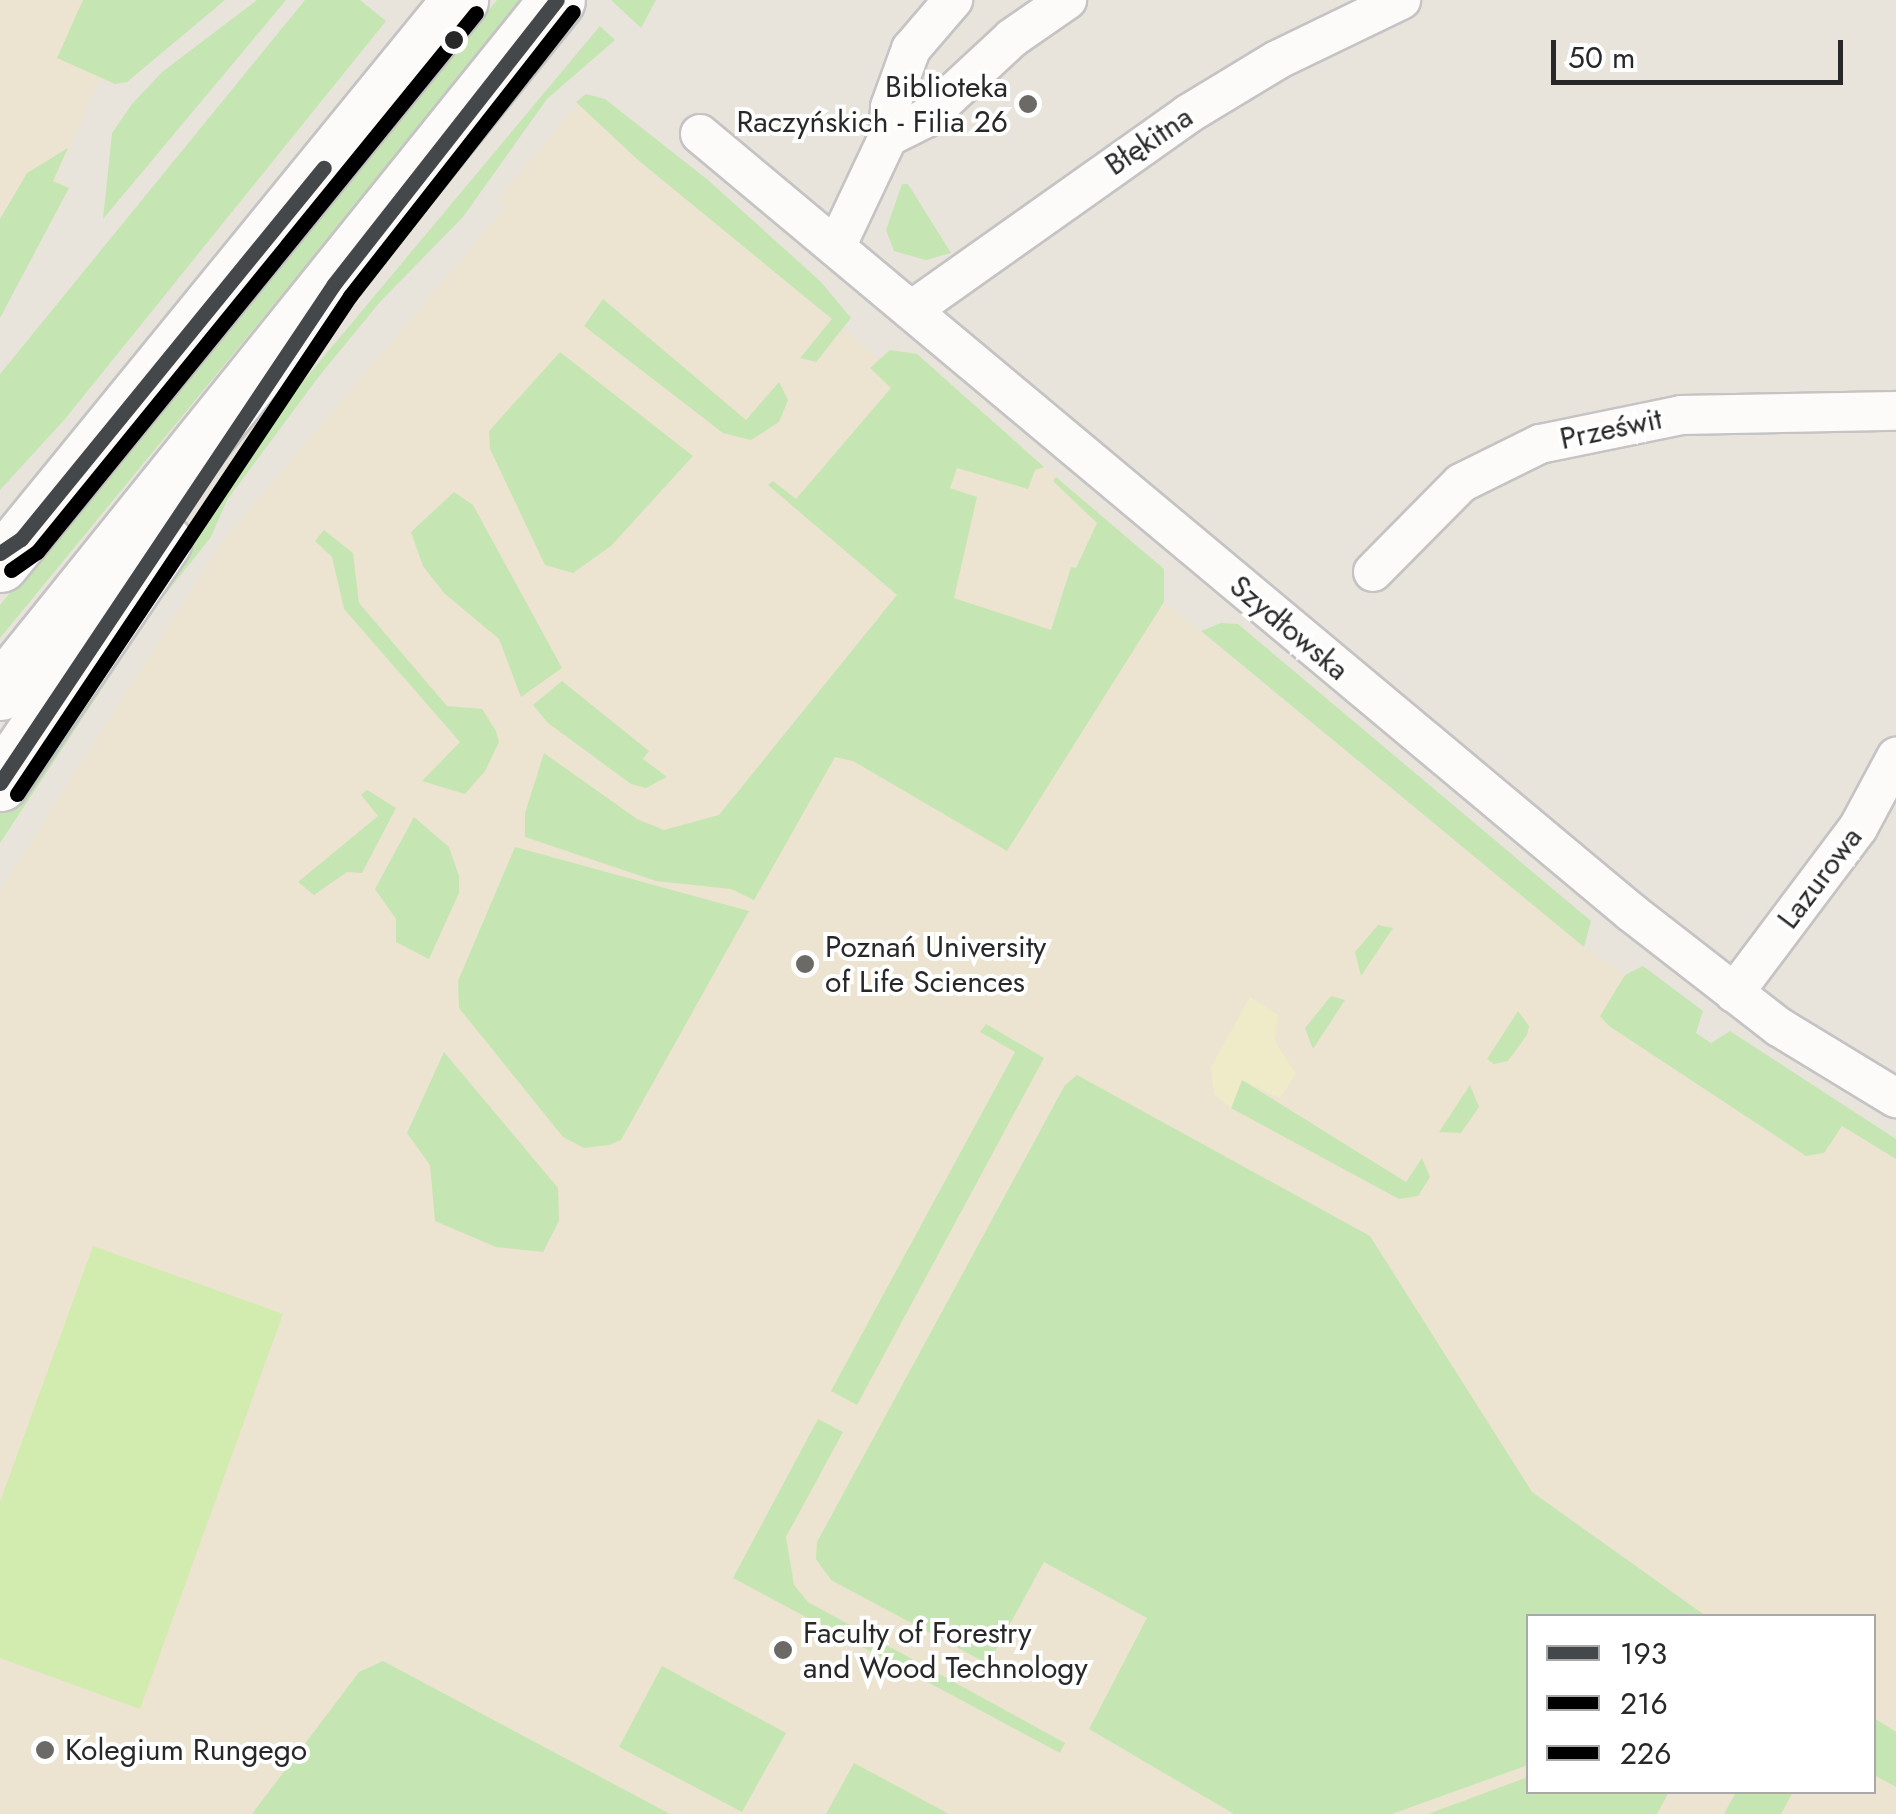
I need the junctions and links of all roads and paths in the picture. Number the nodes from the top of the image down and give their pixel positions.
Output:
1 (460, 0) edge
2 (556, 0) edge
3 (953, 0) edge
4 (1067, 0) edge
5 (1384, 3) edge
6 (700, 134) dead end
7 (888, 137) junction
8 (837, 245) junction
9 (334, 284) junction
10 (913, 309) junction
11 (1896, 411) edge
12 (7, 552) edge
13 (1373, 572) dead end
14 (0, 692) edge
15 (1896, 757) edge
16 (0, 783) edge
17 (1734, 992) junction
18 (1896, 1098) edge

1 - 12 main road
2 - 9 main road
3 - 7 street
4 - 7 street
5 - 10 street, Błękitna
6 - 8 street, Szydłowska
7 - 8 street
8 - 10 street, Szydłowska
9 - 14 main road
9 - 16 main road
10 - 17 street, Szydłowska
11 - 13 street, Prześwit
15 - 17 street, Lazurowa
17 - 18 street, Szydłowska

